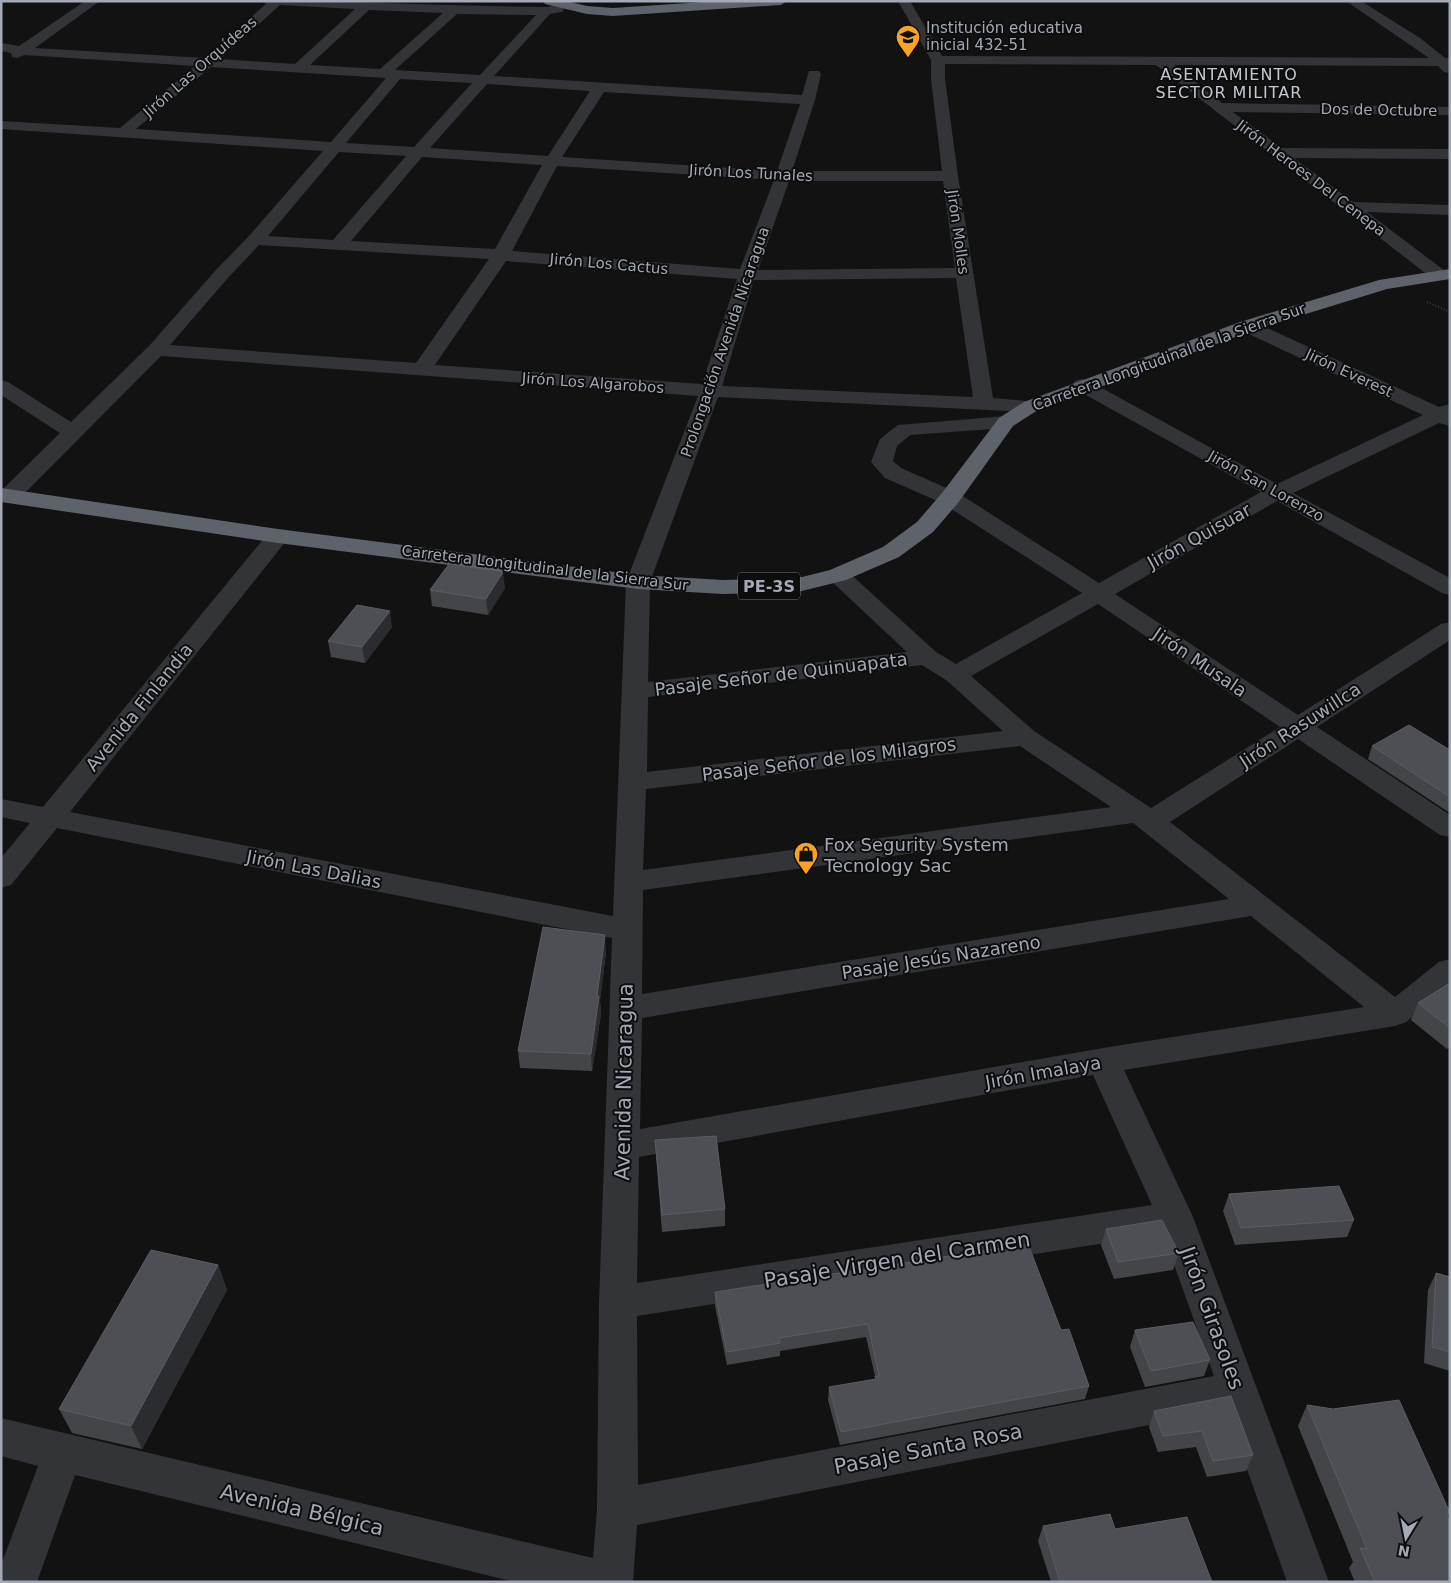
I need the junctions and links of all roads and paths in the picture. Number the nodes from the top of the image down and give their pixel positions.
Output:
1 (94, 1) edge
2 (267, 1) edge
3 (781, 1) edge
4 (904, 1) edge
5 (1352, 1) edge
6 (276, 2) edge
7 (745, 3) edge
8 (366, 6) junction
9 (547, 6) edge
10 (569, 7) joint
11 (454, 10) junction
12 (22, 50) junction
13 (5, 54) edge
14 (938, 60) junction
15 (1160, 61) junction
16 (208, 62) junction
17 (1447, 65) edge
18 (298, 68) junction
19 (391, 73) junction
20 (814, 74) dead end
21 (485, 79) junction
22 (599, 88) junction
23 (808, 100) junction
24 (1219, 107) junction
25 (1450, 111) edge
26 (1, 125) edge
27 (123, 133) junction
28 (334, 147) junction
29 (417, 153) junction
30 (1279, 153) junction
31 (1450, 154) edge
32 (552, 161) junction
33 (784, 176) junction
34 (950, 176) junction
35 (1348, 207) junction
36 (1450, 210) edge
37 (255, 240) junction
38 (337, 246) junction
39 (501, 256) junction
40 (963, 273) junction
41 (748, 275) junction
42 (1445, 275) edge
43 (1247, 326) junction
44 (156, 350) junction
45 (421, 371) junction
46 (1082, 385) junction
47 (1, 386) edge
48 (710, 391) junction
49 (984, 404) junction
50 (1031, 406) junction
51 (1446, 415) edge
52 (1006, 422) junction
53 (73, 432) junction
54 (1277, 492) junction
55 (5, 496) edge
56 (950, 498) junction
57 (278, 536) junction
58 (838, 575) junction
59 (638, 582) junction
60 (1450, 588) edge
61 (1098, 594) junction
62 (1450, 629) edge
63 (927, 657) junction
64 (955, 675) junction
65 (635, 691) junction
66 (1297, 727) junction
67 (1025, 737) junction
68 (633, 782) junction
69 (1, 808) edge
70 (50, 817) junction
71 (1145, 817) junction
72 (1450, 828) edge
73 (1, 878) edge
74 (628, 882) junction
75 (1256, 905) junction
76 (627, 930) junction
77 (1450, 970) edge
78 (626, 1008) junction
79 (1395, 1014) junction
80 (1103, 1061) junction
81 (622, 1146) junction
82 (1175, 1217) junction
83 (618, 1302) junction
84 (1239, 1389) junction
85 (1, 1437) edge
86 (63, 1453) junction
87 (618, 1509) junction
88 (16, 1582) edge
89 (604, 1582) edge
90 (612, 1582) edge
91 (1308, 1582) edge

1 - 12 street
2 - 6 street
3 - 7 highway
4 - 14 street
5 - 17 street
6 - 8 street
6 - 16 street, Jirón Las Orquídeas
7 - 10 highway
8 - 11 street
8 - 18 street
9 - 10 street
9 - 11 street
9 - 21 street
11 - 19 street
12 - 13 street
12 - 16 street
14 - 15 street
14 - 34 street, Jirón Molles
15 - 17 street
15 - 24 street, Jirón Heroes Del Cenepa
16 - 18 street
16 - 27 street, Jirón Las Orquídeas
18 - 19 street
19 - 21 street
19 - 28 street
20 - 23 street, Prolongación Avenida Nicaragua
21 - 22 street
21 - 29 street
22 - 23 street
22 - 32 street
23 - 33 street, Prolongación Avenida Nicaragua
24 - 25 street, Dos de Octubre
24 - 30 street, Jirón Heroes Del Cenepa
26 - 27 street, Jirón Los Tunales
27 - 28 street, Jirón Los Tunales
28 - 29 street, Jirón Los Tunales
28 - 37 street
29 - 32 street, Jirón Los Tunales
29 - 38 street
30 - 31 street
30 - 35 street, Jirón Heroes Del Cenepa
32 - 33 street, Jirón Los Tunales
32 - 39 street
33 - 34 street, Jirón Los Tunales
33 - 41 street, Prolongación Avenida Nicaragua
34 - 40 street, Jirón Molles
35 - 36 street
35 - 42 street, Jirón Heroes Del Cenepa
37 - 38 street, Jirón Los Cactus
37 - 44 street
38 - 39 street, Jirón Los Cactus
39 - 41 street, Jirón Los Cactus
39 - 45 street
40 - 41 street, Jirón Los Cactus
40 - 49 street, Jirón Molles
41 - 48 street, Prolongación Avenida Nicaragua
42 - 43 highway, Carretera Longitudinal de la Sierra Sur / PE-3S
43 - 46 highway, Carretera Longitudinal de la Sierra Sur / PE-3S
43 - 51 street, Jirón Everest
44 - 45 street, Jirón Los Algarobos
44 - 53 street
45 - 48 street, Jirón Los Algarobos
46 - 50 highway, Carretera Longitudinal de la Sierra Sur / PE-3S
46 - 54 street, Jirón San Lorenzo
47 - 53 street
48 - 49 street, Jirón Los Algarobos
48 - 59 street, Prolongación Avenida Nicaragua
49 - 50 street, Jirón Los Algarobos
50 - 52 highway, Carretera Longitudinal de la Sierra Sur / PE-3S
51 - 54 street, Jirón Quisuar
52 - 56 highway, Carretera Longitudinal de la Sierra Sur / PE-3S
52 - 56 street, Jirón Musala
53 - 55 street
54 - 60 street, Jirón San Lorenzo
54 - 61 street, Jirón Quisuar
55 - 57 highway, Carretera Longitudinal de la Sierra Sur / PE-3S
56 - 58 highway, Carretera Longitudinal de la Sierra Sur / PE-3S
56 - 61 street, Jirón Musala
57 - 59 highway, Carretera Longitudinal de la Sierra Sur / PE-3S
57 - 70 street, Avenida Finlandia
58 - 59 highway, Carretera Longitudinal de la Sierra Sur / PE-3S
58 - 63 street
59 - 65 street, Avenida Nicaragua
61 - 64 street, Jirón Quisuar
61 - 66 street, Jirón Musala
62 - 66 street, Jirón Rasuwillca
63 - 64 street
63 - 65 street, Pasaje Señor de Quinuapata
64 - 67 street
65 - 68 street, Avenida Nicaragua
66 - 71 street, Jirón Rasuwillca
66 - 72 street, Jirón Musala
67 - 68 street, Pasaje Señor de los Milagros
67 - 71 street
68 - 74 street, Avenida Nicaragua
69 - 70 street, Jirón Las Dalias
70 - 73 street, Avenida Finlandia
70 - 76 street, Jirón Las Dalias
71 - 74 street
71 - 75 street
74 - 76 street, Avenida Nicaragua
75 - 78 street, Pasaje Jesús Nazareno
75 - 79 street
76 - 78 street, Avenida Nicaragua
77 - 79 street, Jirón Imalaya
78 - 81 street, Avenida Nicaragua
79 - 80 street, Jirón Imalaya
80 - 81 street, Jirón Imalaya
80 - 82 street, Jirón Girasoles
81 - 83 street, Avenida Nicaragua
82 - 83 street, Pasaje Virgen del Carmen
82 - 84 street, Jirón Girasoles
83 - 87 street, Avenida Nicaragua
84 - 87 street, Pasaje Santa Rosa
84 - 91 street, Jirón Girasoles
85 - 86 street, Avenida Bélgica
86 - 88 street
86 - 89 street, Avenida Bélgica
87 - 90 street, Avenida Nicaragua

